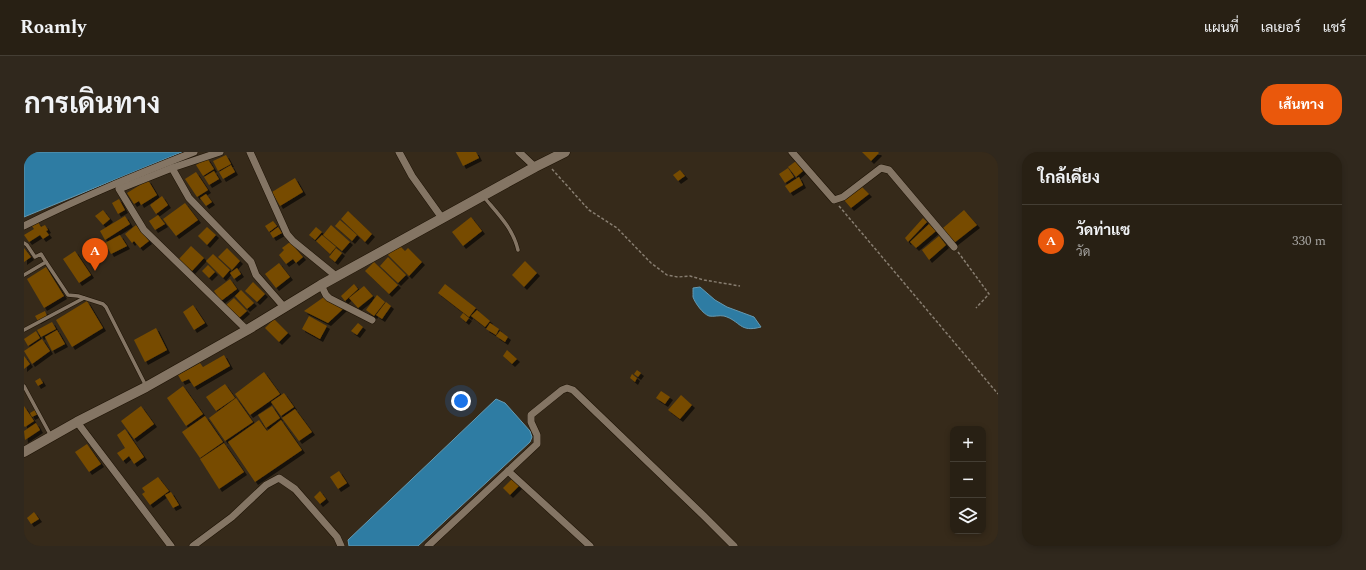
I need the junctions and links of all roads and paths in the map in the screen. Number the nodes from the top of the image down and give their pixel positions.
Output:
1 (194, 152) edge
2 (220, 152) edge
3 (250, 152) edge
4 (399, 152) edge
5 (519, 152) edge
6 (565, 152) edge
7 (792, 152) edge
8 (545, 162) junction
9 (535, 167) junction
10 (172, 168) junction
11 (482, 196) junction
12 (834, 200) junction
13 (442, 218) junction
14 (24, 226) edge
15 (24, 243) edge
16 (954, 247) joint
17 (518, 250) dead end
18 (46, 262) junction
19 (24, 275) edge
20 (336, 276) junction
21 (321, 285) junction
22 (740, 286) dead end
23 (84, 298) junction
24 (284, 307) junction
25 (976, 308) dead end
26 (372, 320) dead end
27 (24, 330) edge
28 (247, 330) junction
29 (24, 386) edge
30 (146, 386) junction
31 (998, 394) edge
32 (77, 422) junction
33 (52, 436) junction
34 (24, 451) edge
35 (508, 471) junction
36 (170, 546) edge
37 (193, 546) edge
38 (341, 546) edge
39 (428, 546) edge
40 (590, 546) edge
41 (734, 546) edge

1 - 14 street
2 - 10 street
3 - 20 street
4 - 13 street
5 - 9 street
6 - 8 street
7 - 12 street
8 - 9 street
8 - 22 path
9 - 11 street
10 - 24 street
10 - 28 street
11 - 13 street
11 - 17 lane
12 - 16 street
12 - 31 path
13 - 20 street
15 - 18 lane
16 - 25 path
18 - 19 lane
18 - 23 lane
20 - 21 street
21 - 24 street
21 - 26 street
23 - 27 lane
23 - 30 lane
24 - 28 street
28 - 30 street
29 - 33 lane
30 - 32 street
32 - 33 street
32 - 36 street
33 - 34 street
35 - 39 street
35 - 40 street
35 - 41 street
37 - 38 street

